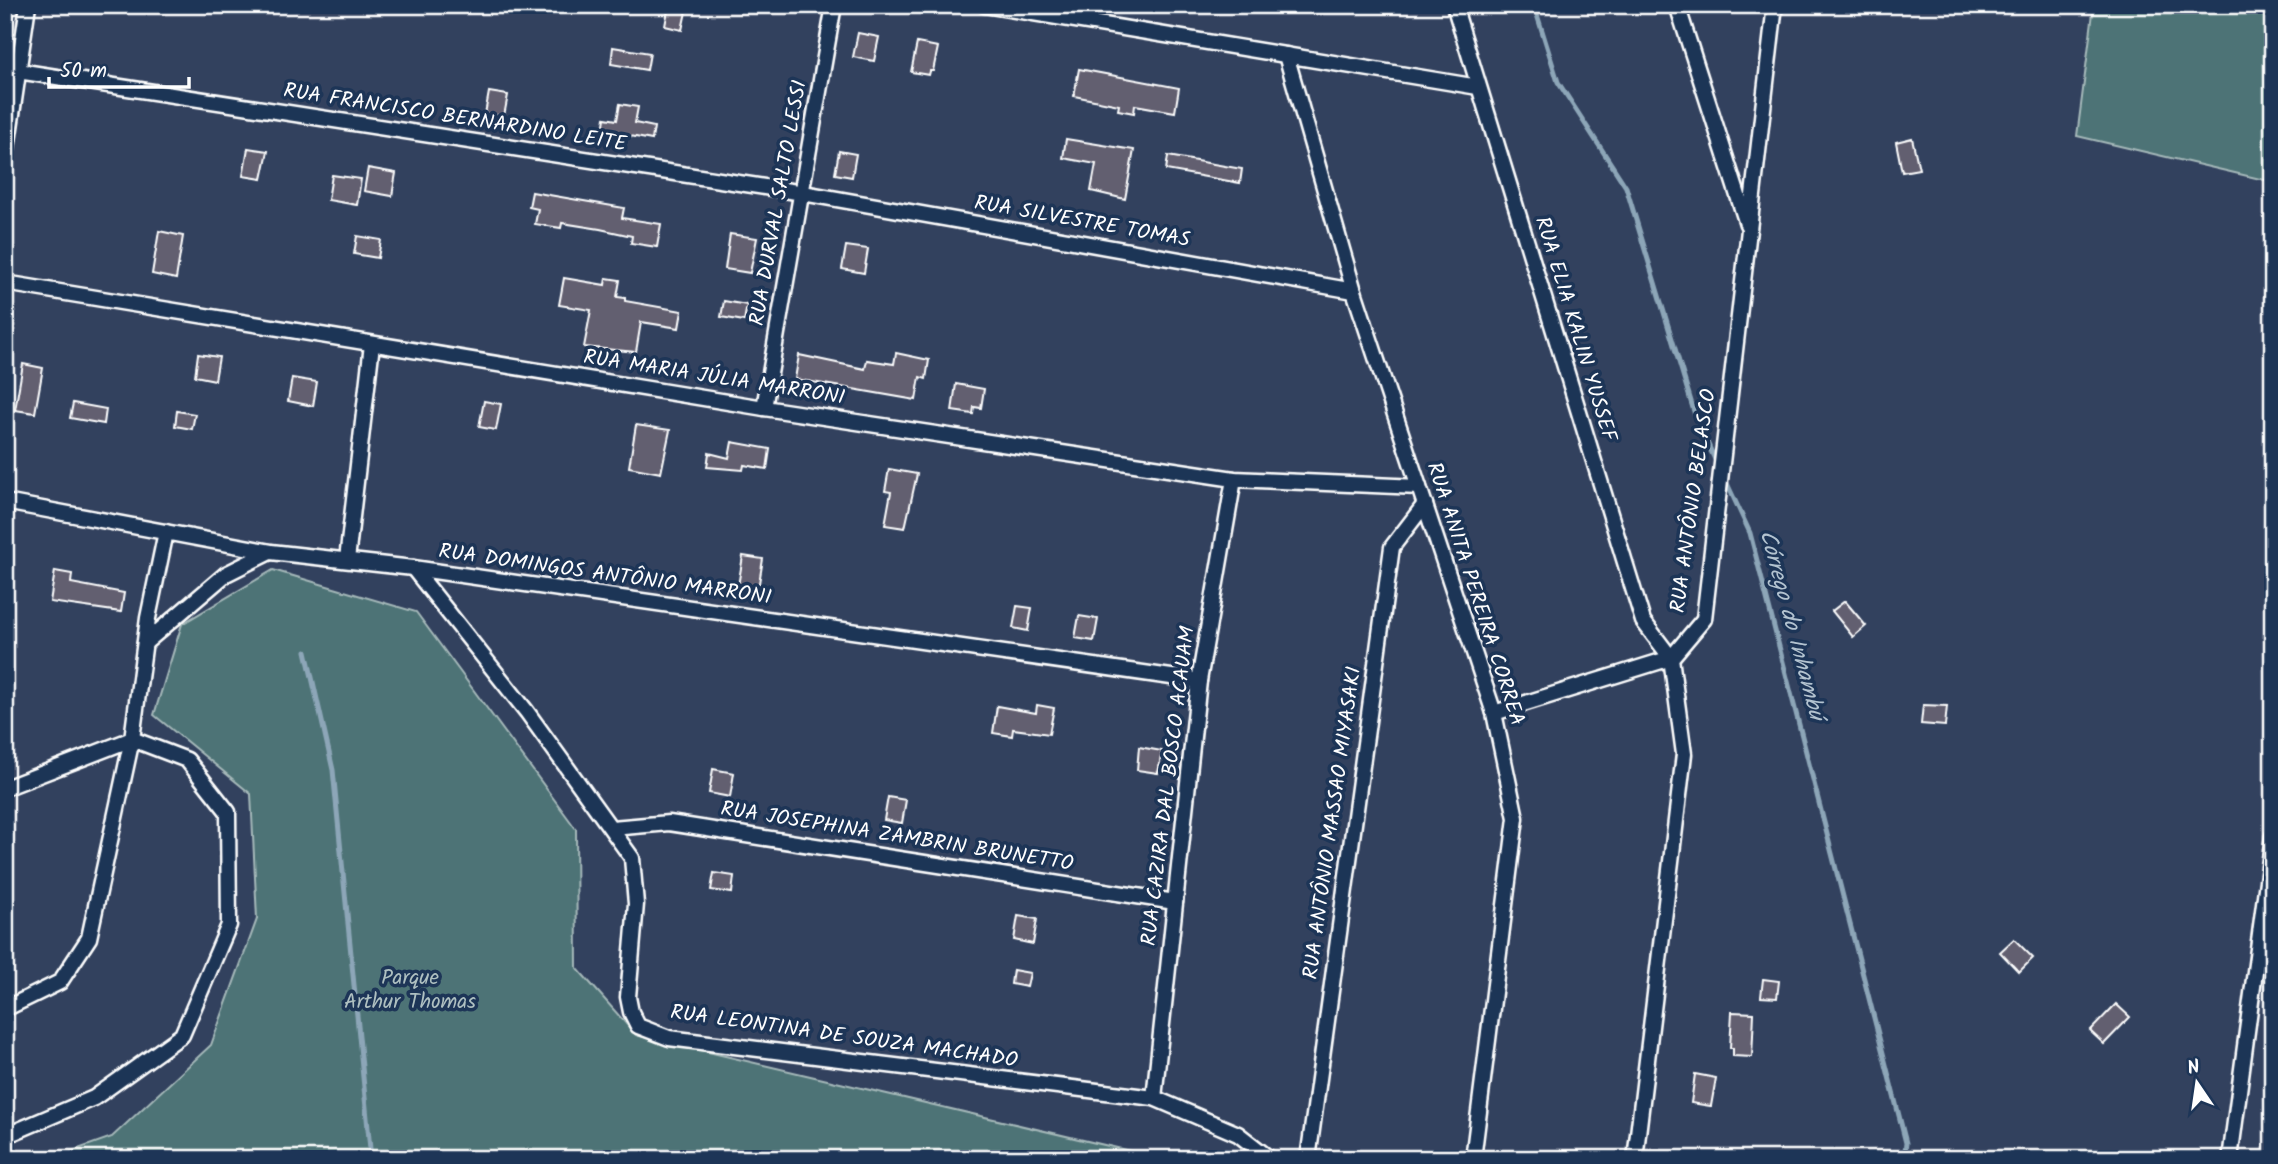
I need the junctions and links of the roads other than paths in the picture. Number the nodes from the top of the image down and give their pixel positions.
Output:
1 (28, 5) edge
2 (834, 5) edge
3 (984, 5) edge
4 (1454, 5) edge
5 (1677, 5) edge
6 (1775, 5) edge
7 (1286, 55) junction
8 (18, 71) junction
9 (1478, 87) junction
10 (5, 162) edge
11 (803, 193) junction
12 (1748, 233) junction
13 (5, 283) edge
14 (1354, 291) junction
15 (372, 344) junction
16 (764, 408) junction
17 (1234, 479) junction
18 (1419, 487) junction
19 (5, 502) edge
20 (1425, 504) junction
21 (166, 532) junction
22 (271, 552) junction
23 (347, 560) junction
24 (413, 568) junction
25 (145, 643) junction
26 (1671, 658) junction
27 (1199, 681) junction
28 (1494, 713) junction
29 (132, 739) junction
30 (5, 788) edge
31 (612, 828) junction
32 (2273, 836) edge
33 (1175, 902) junction
34 (5, 1009) edge
35 (1154, 1098) junction
36 (5, 1136) edge
37 (1270, 1159) edge
38 (1308, 1159) edge
39 (1473, 1159) edge
40 (1635, 1159) edge
41 (2230, 1159) edge

1 - 8 street
2 - 11 street, RUA DURVAL SALTO LESSI
3 - 7 street
4 - 9 street, RUA ELIA KALIN YUSSEF
5 - 12 street
6 - 12 street, RUA ANTÔNIO BELASCO
7 - 9 street
7 - 14 street, RUA ANITA PEREIRA CORREA
8 - 10 street
8 - 11 street, RUA FRANCISCO BERNARDINO LEITE
9 - 26 street, RUA ELIA KALIN YUSSEF
11 - 14 street, RUA SILVESTRE TOMAS
11 - 16 street, RUA DURVAL SALTO LESSI
12 - 26 street, RUA ANTÔNIO BELASCO
13 - 15 street, RUA MARIA JÚLIA MARRONI
14 - 18 street, RUA ANITA PEREIRA CORREA
15 - 16 street, RUA MARIA JÚLIA MARRONI
15 - 23 street
16 - 17 street, RUA MARIA JÚLIA MARRONI
17 - 18 street, RUA MARIA JÚLIA MARRONI
17 - 27 street, RUA CAZIRA DAL BOSCO ACAUAM
18 - 20 street, RUA ANITA PEREIRA CORREA
19 - 21 street, RUA DOMINGOS ANTÔNIO MARRONI
20 - 28 street, RUA ANITA PEREIRA CORREA
20 - 38 street, RUA ANTÔNIO MASSAO MIYASAKI
21 - 22 street, RUA DOMINGOS ANTÔNIO MARRONI
21 - 25 street
22 - 23 street, RUA DOMINGOS ANTÔNIO MARRONI
22 - 25 street
23 - 24 street, RUA DOMINGOS ANTÔNIO MARRONI
24 - 27 street, RUA DOMINGOS ANTÔNIO MARRONI
24 - 31 street, RUA LEONTINA DE SOUZA MACHADO
25 - 29 street
26 - 28 street
26 - 40 street
27 - 33 street, RUA CAZIRA DAL BOSCO ACAUAM
28 - 39 street, RUA ANITA PEREIRA CORREA
29 - 30 street
29 - 34 street
29 - 36 street
31 - 33 street, RUA JOSEPHINA ZAMBRIN BRUNETTO
31 - 35 street, RUA LEONTINA DE SOUZA MACHADO
32 - 41 street
33 - 35 street, RUA CAZIRA DAL BOSCO ACAUAM
35 - 37 street, RUA LEONTINA DE SOUZA MACHADO

